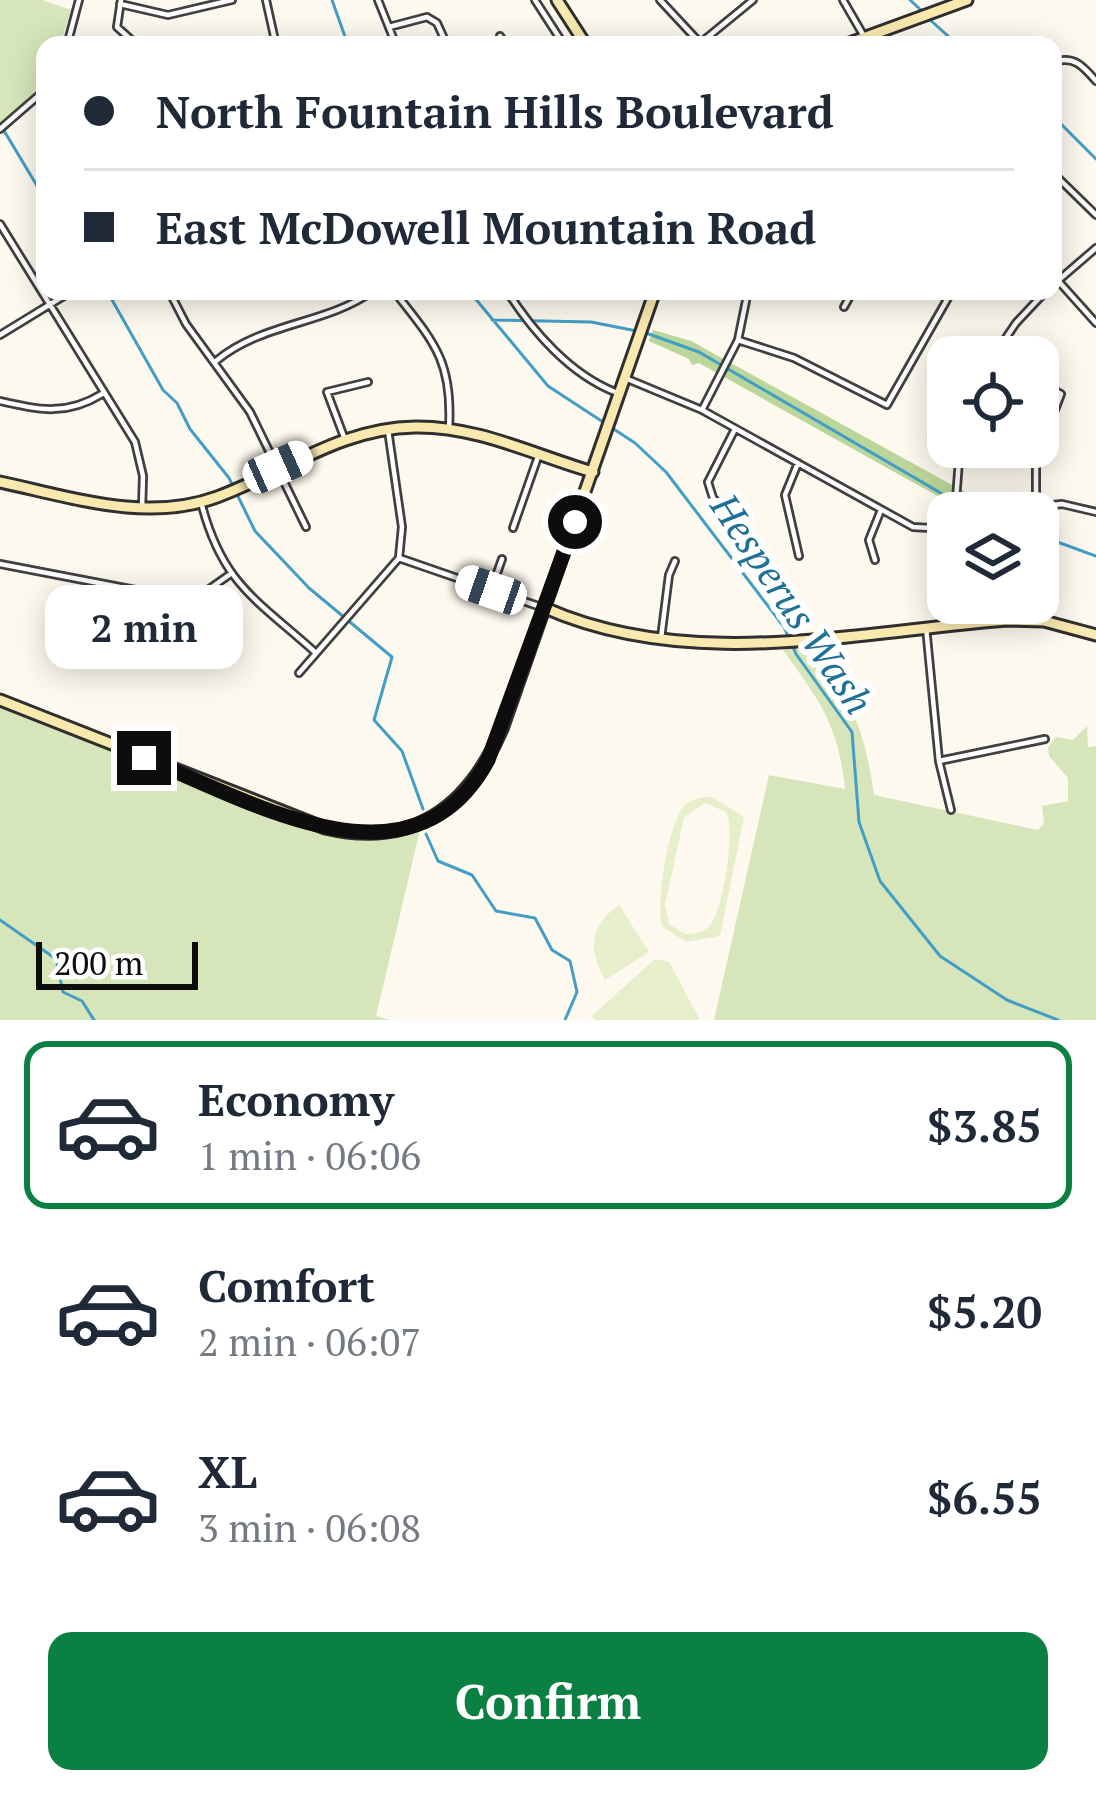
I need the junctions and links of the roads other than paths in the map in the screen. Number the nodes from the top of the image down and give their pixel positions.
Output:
1 (79, 0) edge
2 (232, 0) edge
3 (266, 0) edge
4 (378, 0) edge
5 (535, 0) edge
6 (557, 0) edge
7 (660, 0) edge
8 (753, 0) edge
9 (843, 0) edge
10 (962, 1) edge
11 (121, 2) edge
12 (388, 27) junction
13 (69, 36) edge
14 (126, 36) edge
15 (275, 36) edge
16 (392, 36) edge
17 (444, 36) edge
18 (558, 36) edge
19 (580, 36) edge
20 (692, 36) edge
21 (709, 36) edge
22 (865, 36) edge
23 (877, 36) edge
24 (1062, 61) edge
25 (1096, 81) edge
26 (36, 98) edge
27 (0, 129) edge
28 (1062, 182) edge
29 (1096, 215) edge
30 (0, 224) edge
31 (1096, 248) edge
32 (1062, 275) edge
33 (36, 287) edge
34 (1062, 287) edge
35 (44, 300) edge
36 (57, 300) edge
37 (175, 300) edge
38 (357, 300) edge
39 (400, 300) edge
40 (514, 300) edge
41 (652, 300) edge
42 (746, 300) edge
43 (848, 300) edge
44 (947, 300) edge
45 (1039, 300) edge
46 (47, 306) junction
47 (844, 307) dead end
48 (1096, 323) edge
49 (0, 335) edge
50 (1011, 336) edge
51 (738, 340) junction
52 (214, 362) junction
53 (626, 378) junction
54 (368, 382) dead end
55 (102, 394) junction
56 (620, 394) junction
57 (0, 401) edge
58 (702, 410) junction
59 (449, 429) junction
60 (735, 429) junction
61 (388, 430) junction
62 (344, 438) junction
63 (539, 453) junction
64 (798, 464) junction
65 (278, 467) junction
66 (593, 472) junction
67 (0, 482) edge
68 (201, 502) junction
69 (1059, 505) edge
70 (142, 508) junction
71 (881, 510) junction
72 (1096, 512) edge
73 (733, 517) dead end
74 (306, 527) dead end
75 (513, 528) dead end
76 (927, 528) edge
77 (800, 556) dead end
78 (399, 558) junction
79 (502, 560) dead end
80 (875, 560) dead end
81 (675, 561) dead end
82 (0, 564) edge
83 (230, 574) junction
84 (491, 590) junction
85 (545, 608) junction
86 (966, 624) edge
87 (1052, 624) edge
88 (926, 627) junction
89 (1096, 635) edge
90 (661, 643) junction
91 (316, 653) junction
92 (299, 673) dead end
93 (0, 700) edge
94 (1045, 739) dead end
95 (939, 761) junction
96 (951, 810) dead end

1 - 13 street
2 - 11 street
3 - 15 street
4 - 12 street
5 - 18 street
6 - 19 street
7 - 20 street
8 - 21 street
9 - 22 street
10 - 23 street
11 - 14 street
12 - 16 street
12 - 17 street
24 - 25 street
26 - 27 street
28 - 29 street
30 - 33 street
31 - 32 street
34 - 48 street
35 - 46 street
36 - 46 street
37 - 52 street
38 - 52 street
39 - 59 street
40 - 56 street
41 - 53 street
42 - 51 street
43 - 47 street
44 - 51 street
45 - 50 street
46 - 49 street
46 - 55 street
51 - 58 street
52 - 65 street
53 - 56 street
53 - 58 street
54 - 62 street
55 - 57 street
55 - 70 street
56 - 66 street
58 - 60 street
59 - 61 street
59 - 63 street
60 - 64 street
60 - 73 street
61 - 62 street
61 - 78 street
62 - 65 street
63 - 66 street
63 - 75 street
64 - 71 street
64 - 77 street
65 - 68 street
65 - 74 street
66 - 85 street
67 - 70 street
68 - 70 street
68 - 83 street
69 - 72 street
71 - 76 street
71 - 80 street
78 - 84 street
78 - 91 street
79 - 84 street
81 - 90 street
82 - 83 street
83 - 91 street
84 - 85 street
85 - 90 street
85 - 93 street
86 - 88 street
87 - 89 street
88 - 90 street
88 - 95 street
91 - 92 street
94 - 95 street
95 - 96 street

